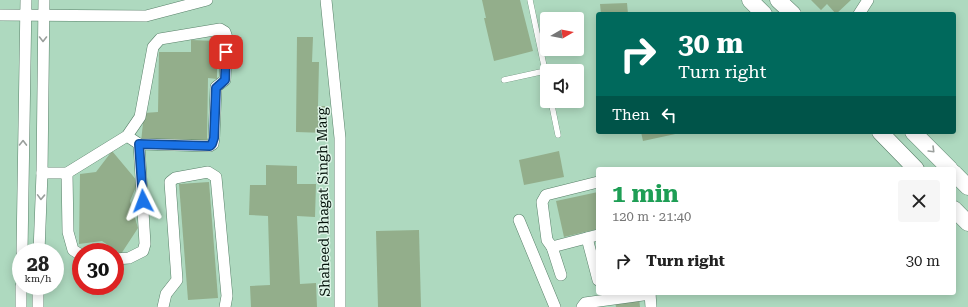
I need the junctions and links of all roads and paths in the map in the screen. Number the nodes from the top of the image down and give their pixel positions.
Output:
1 (26, 0) edge
2 (44, 0) edge
3 (207, 0) edge
4 (326, 0) edge
5 (530, 0) edge
6 (750, 0) edge
7 (778, 0) edge
8 (868, 0) edge
9 (180, 3) edge
10 (762, 12) edge
11 (791, 12) edge
12 (860, 12) edge
13 (0, 15) edge
14 (26, 16) junction
15 (43, 16) junction
16 (544, 64) edge
17 (540, 72) edge
18 (504, 80) dead end
19 (552, 108) edge
20 (882, 134) edge
21 (915, 134) edge
22 (558, 135) dead end
23 (127, 136) junction
24 (139, 144) junction
25 (914, 167) edge
26 (948, 167) edge
27 (42, 173) junction
28 (67, 173) junction
29 (956, 175) edge
30 (596, 183) edge
31 (968, 187) edge
32 (956, 210) edge
33 (519, 220) dead end
34 (968, 223) edge
35 (596, 236) edge
36 (587, 238) junction
37 (22, 243) edge
38 (40, 243) edge
39 (72, 246) edge
40 (552, 247) junction
41 (124, 258) edge
42 (596, 272) edge
43 (561, 275) dead end
44 (21, 295) edge
45 (38, 295) edge
46 (637, 295) edge
47 (650, 295) edge
48 (21, 307) edge
49 (38, 307) edge
50 (163, 307) edge
51 (225, 307) edge
52 (340, 307) edge
53 (554, 307) edge
54 (582, 307) edge
55 (651, 307) edge

1 - 14 street
2 - 15 street
3 - 9 street
4 - 52 street, Shaheed Bhagat Singh Marg
5 - 16 lane
6 - 10 main road
7 - 11 main road
8 - 12 street
9 - 15 street
13 - 14 street
14 - 15 street
37 -> 14 street
15 -> 27 street
17 - 18 lane
19 - 22 lane
20 - 25 main road
21 -> 26 main road
23 - 24 street
23 - 24 street
23 - 28 street
24 - 41 street
27 - 28 street
27 -> 38 street
28 - 39 street
29 - 31 main road
30 - 40 street
32 - 34 main road
33 - 53 street
35 - 36 street
36 - 40 street
36 - 42 street
40 - 43 street
44 - 48 street
45 - 49 street
46 - 54 street
47 - 55 street
50 - 51 street

